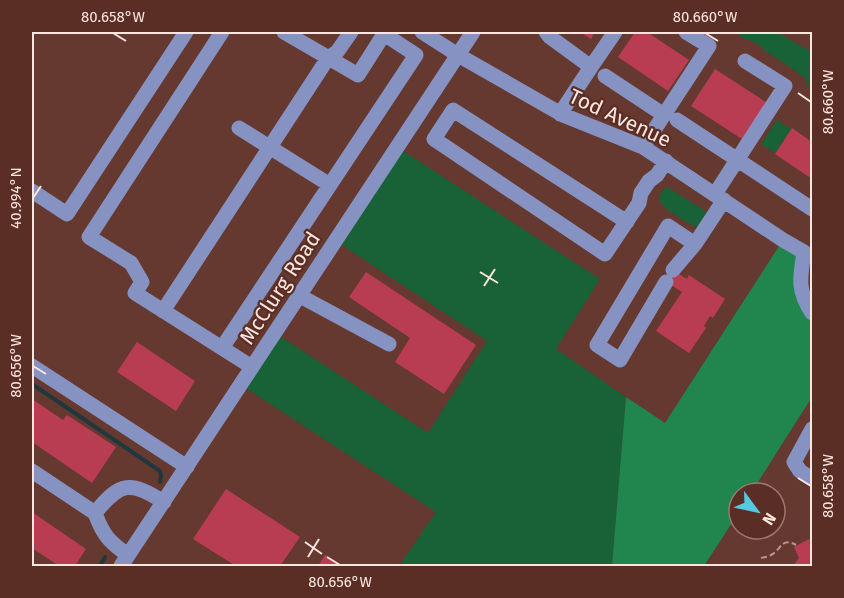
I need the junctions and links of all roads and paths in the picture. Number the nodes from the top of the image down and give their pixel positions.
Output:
1 (186, 32) edge
2 (222, 32) edge
3 (284, 32) edge
4 (339, 32) edge
5 (351, 32) edge
6 (422, 32) edge
7 (473, 32) edge
8 (546, 32) edge
9 (615, 32) edge
10 (686, 32) edge
11 (458, 55) junction
12 (328, 58) junction
13 (745, 61) dead end
14 (591, 67) junction
15 (605, 76) dead end
16 (560, 114) junction
17 (670, 118) junction
18 (240, 128) dead end
19 (643, 147) junction
20 (270, 148) junction
21 (737, 160) junction
22 (666, 161) junction
23 (330, 185) junction
24 (32, 190) edge
25 (719, 197) junction
26 (813, 209) edge
27 (627, 222) junction
28 (695, 244) junction
29 (810, 251) edge
30 (300, 296) junction
31 (163, 310) junction
32 (813, 312) edge
33 (389, 344) dead end
34 (222, 348) junction
35 (32, 366) edge
36 (252, 367) junction
37 (813, 429) edge
38 (187, 467) junction
39 (32, 471) edge
40 (813, 479) edge
41 (164, 502) junction
42 (95, 513) junction
43 (796, 545) dead end
44 (761, 558) dead end
45 (125, 561) edge

1 - 24 street
2 - 31 street
3 - 12 street
4 - 12 street
5 - 12 street
6 - 11 street, Tod Avenue
7 - 11 street, McClurg Road
8 - 14 street
9 - 14 street
10 - 17 street
11 - 16 street, Tod Avenue
11 - 30 street, McClurg Road
12 - 20 street
12 - 23 street
13 - 21 street
14 - 16 street
15 - 17 street
16 - 19 street, Tod Avenue
17 - 19 street
17 - 21 street
18 - 20 street
19 - 22 street, Tod Avenue
20 - 23 street
20 - 31 street
21 - 25 street
21 - 26 street
22 - 25 street, Tod Avenue
22 - 27 street
23 - 34 street
25 - 28 street
25 - 29 street, Tod Avenue
27 - 27 street
28 - 28 street
29 - 32 street, Tod Avenue
30 - 33 street
30 - 36 street, McClurg Road
31 - 34 street
34 - 36 street
35 - 38 street
36 - 38 street, McClurg Road
37 - 40 street
38 - 41 street, McClurg Road
39 - 42 street
41 - 42 street
41 - 45 street, McClurg Road
42 - 45 street
43 - 44 path

